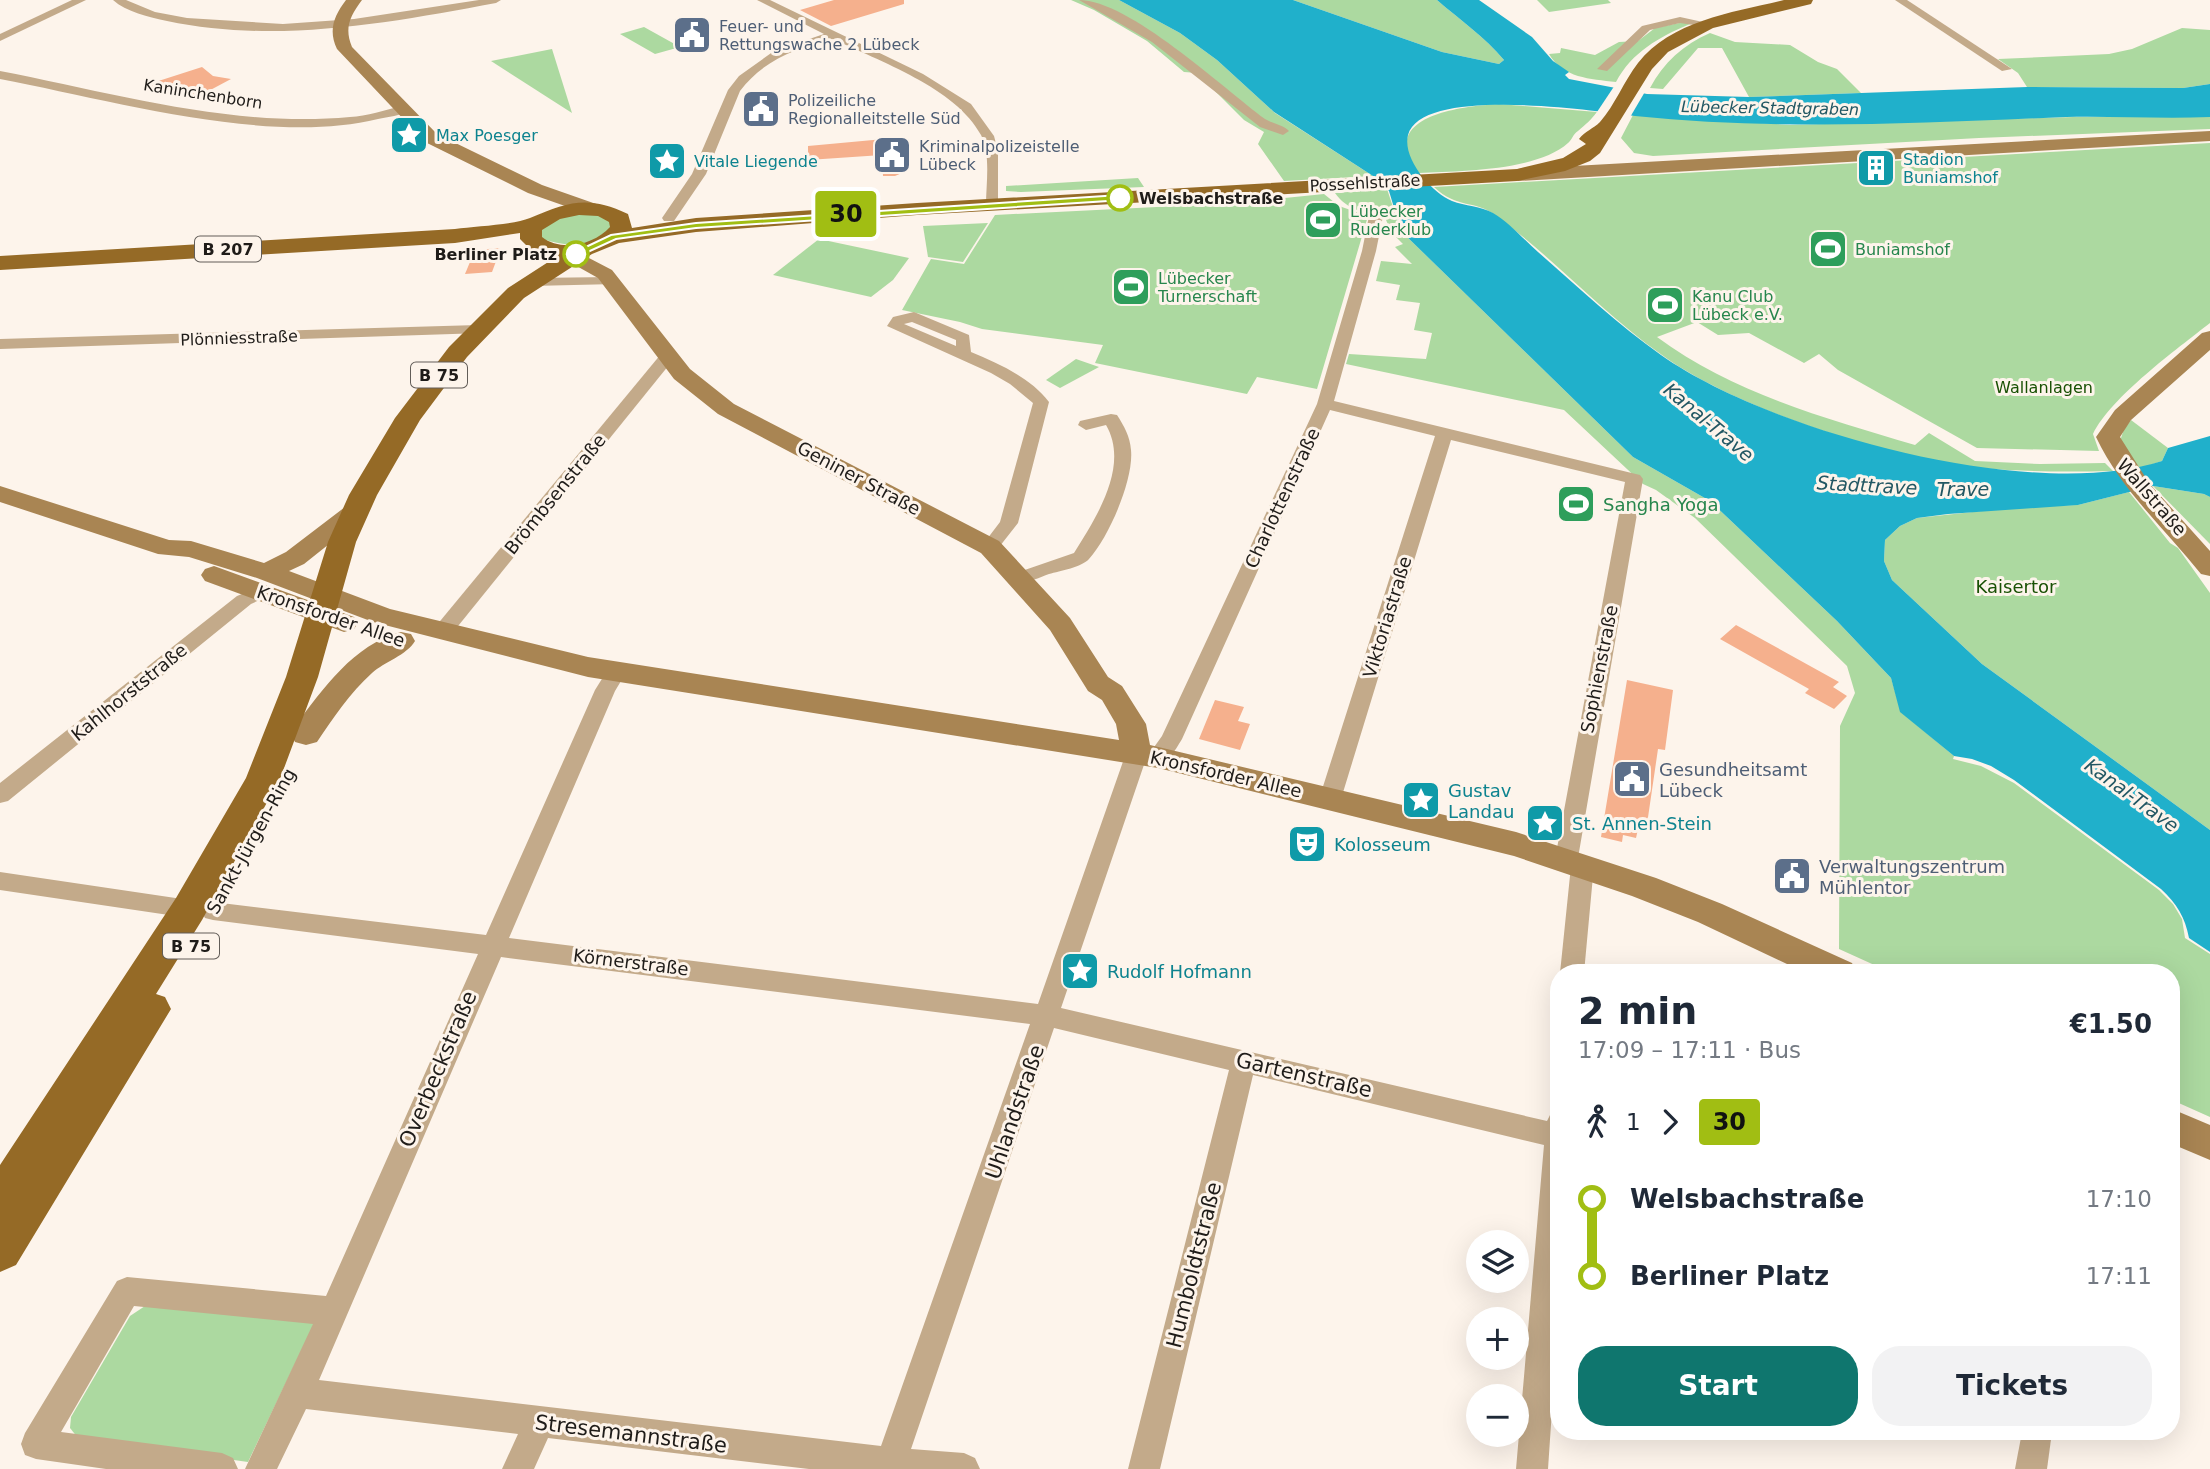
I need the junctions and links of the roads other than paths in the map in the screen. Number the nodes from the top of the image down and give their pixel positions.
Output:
1 (81, 0) edge
2 (118, 0) edge
3 (354, 0) edge
4 (496, 0) edge
5 (762, 0) edge
6 (1084, 0) edge
7 (1900, 0) edge
8 (1792, 1) edge
9 (1707, 24) junction
10 (339, 25) junction
11 (833, 35) junction
12 (0, 38) edge
13 (1603, 69) dead end
14 (2006, 69) dead end
15 (0, 75) edge
16 (402, 110) junction
17 (1283, 131) dead end
18 (2210, 136) edge
19 (1592, 142) junction
20 (1633, 164) junction
21 (1517, 175) junction
22 (1483, 177) junction
23 (535, 189) junction
24 (993, 205) junction
25 (601, 210) junction
26 (807, 216) junction
27 (669, 218) junction
28 (1376, 221) dead end
29 (567, 240) junction
30 (0, 263) edge
31 (608, 277) junction
32 (524, 288) junction
33 (478, 330) junction
34 (2210, 338) edge
35 (0, 344) edge
36 (964, 356) dead end
37 (667, 357) junction
38 (1325, 404) junction
39 (1086, 425) dead end
40 (1444, 434) junction
41 (378, 469) junction
42 (0, 494) edge
43 (354, 512) junction
44 (990, 547) junction
45 (2210, 568) edge
46 (1020, 578) junction
47 (263, 582) junction
48 (334, 609) junction
49 (443, 631) junction
50 (401, 641) junction
51 (588, 667) junction
52 (617, 671) junction
53 (306, 734) junction
54 (1147, 755) junction
55 (0, 795) edge
56 (1330, 800) junction
57 (1574, 862) junction
58 (0, 881) edge
59 (201, 910) junction
60 (492, 944) junction
61 (1572, 964) edge
62 (1820, 964) edge
63 (1048, 1016) junction
64 (1244, 1061) junction
65 (1550, 1129) edge
66 (2180, 1129) edge
67 (2210, 1143) edge
68 (0, 1203) edge
69 (1550, 1244) edge
70 (0, 1250) edge
71 (333, 1311) junction
72 (298, 1394) junction
73 (539, 1423) junction
74 (2036, 1440) edge
75 (890, 1466) edge
76 (222, 1469) edge
77 (261, 1469) edge
78 (518, 1469) edge
79 (964, 1469) edge
80 (1144, 1469) edge
81 (1532, 1469) edge
82 (2031, 1469) edge

1 - 12 street
2 - 10 street
3 - 10 main road
4 - 10 street
5 - 11 street
6 - 17 street
7 - 14 street
8 - 9 main road
9 - 13 street
9 - 19 main road
10 - 16 main road, Geniner Straße
11 - 24 street
11 - 27 street
15 - 16 street, Kaninchenborn
16 - 23 main road, Geniner Straße
18 - 20 main road, Possehlstraße
19 - 20 main road, Possehlstraße
19 - 20 main road
19 - 21 main road, B 75
19 - 22 main road, B 75
20 - 21 main road, Possehlstraße
21 - 22 main road, Possehlstraße / B 75
22 - 24 main road, Possehlstraße / B 75
23 - 25 main road, Geniner Straße
23 - 29 main road, Geniner Straße
24 - 26 main road, Possehlstraße / B 75
25 - 27 main road, Possehlstraße / B 75
25 - 29 main road
25 - 29 main road
26 - 27 main road, Possehlstraße / B 75
26 - 29 main road, Possehlstraße / B 75
28 - 38 street, Charlottenstraße
29 - 30 main road, B 207
29 - 31 main road, Geniner Straße
29 - 32 main road, Sankt-Jürgen-Ring / B 75
29 - 32 main road, Sankt-Jürgen-Ring / B 75
31 - 32 street
31 - 37 main road, Geniner Straße
32 - 33 main road, Sankt-Jürgen-Ring / B 75
33 - 35 street, Plönniesstraße
33 - 41 main road, Sankt-Jürgen-Ring / B 75
34 - 45 main road, Wallstraße
36 - 44 street
37 - 44 main road, Geniner Straße
37 - 49 street, Brömbsenstraße
38 - 40 street
38 - 54 street, Charlottenstraße
39 - 46 street
40 - 56 street, Viktoriastraße
40 - 57 street, Sophienstraße
41 - 43 main road, Sankt-Jürgen-Ring / B 75
41 - 48 main road, Sankt-Jürgen-Ring / B 75
42 - 47 main road, Kronsforder Allee
43 - 47 main road
43 - 48 main road, Sankt-Jürgen-Ring / B 75
44 - 46 main road, Geniner Straße
46 - 54 main road, Geniner Straße
47 - 48 main road, Kronsforder Allee
47 - 55 street, Kahlhorststraße
48 - 49 main road, Kronsforder Allee
48 - 50 main road, Kronsforder Allee
48 - 53 main road, Sankt-Jürgen-Ring / B 75
48 - 59 main road, Sankt-Jürgen-Ring / B 75
49 - 51 main road, Kronsforder Allee
50 - 51 main road, Kronsforder Allee
50 - 53 main road
51 - 52 main road, Kronsforder Allee
52 - 54 main road, Kronsforder Allee
52 - 60 street, Overbeckstraße
53 - 59 main road, Sankt-Jürgen-Ring / B 75
54 - 56 main road, Kronsforder Allee
54 - 63 street, Uhlandstraße
56 - 57 main road, Kronsforder Allee
57 - 61 street, Sophienstraße
57 - 62 main road, Kronsforder Allee
58 - 59 street, Körnerstraße
59 - 60 street, Körnerstraße
59 - 68 main road, Sankt-Jürgen-Ring / B 75
59 - 70 main road, Sankt-Jürgen-Ring / B 75
60 - 63 street, Körnerstraße
60 - 71 street, Overbeckstraße
63 - 64 street, Gartenstraße
63 - 75 street, Uhlandstraße
64 - 65 street, Gartenstraße
64 - 80 street, Humboldtstraße
66 - 67 main road
69 - 81 street
71 - 72 street, Overbeckstraße
71 - 76 street
72 - 73 street, Stresemannstraße
72 - 77 street, Overbeckstraße
73 - 75 street, Stresemannstraße
73 - 78 street
74 - 82 street
75 - 79 street, Stresemannstraße

